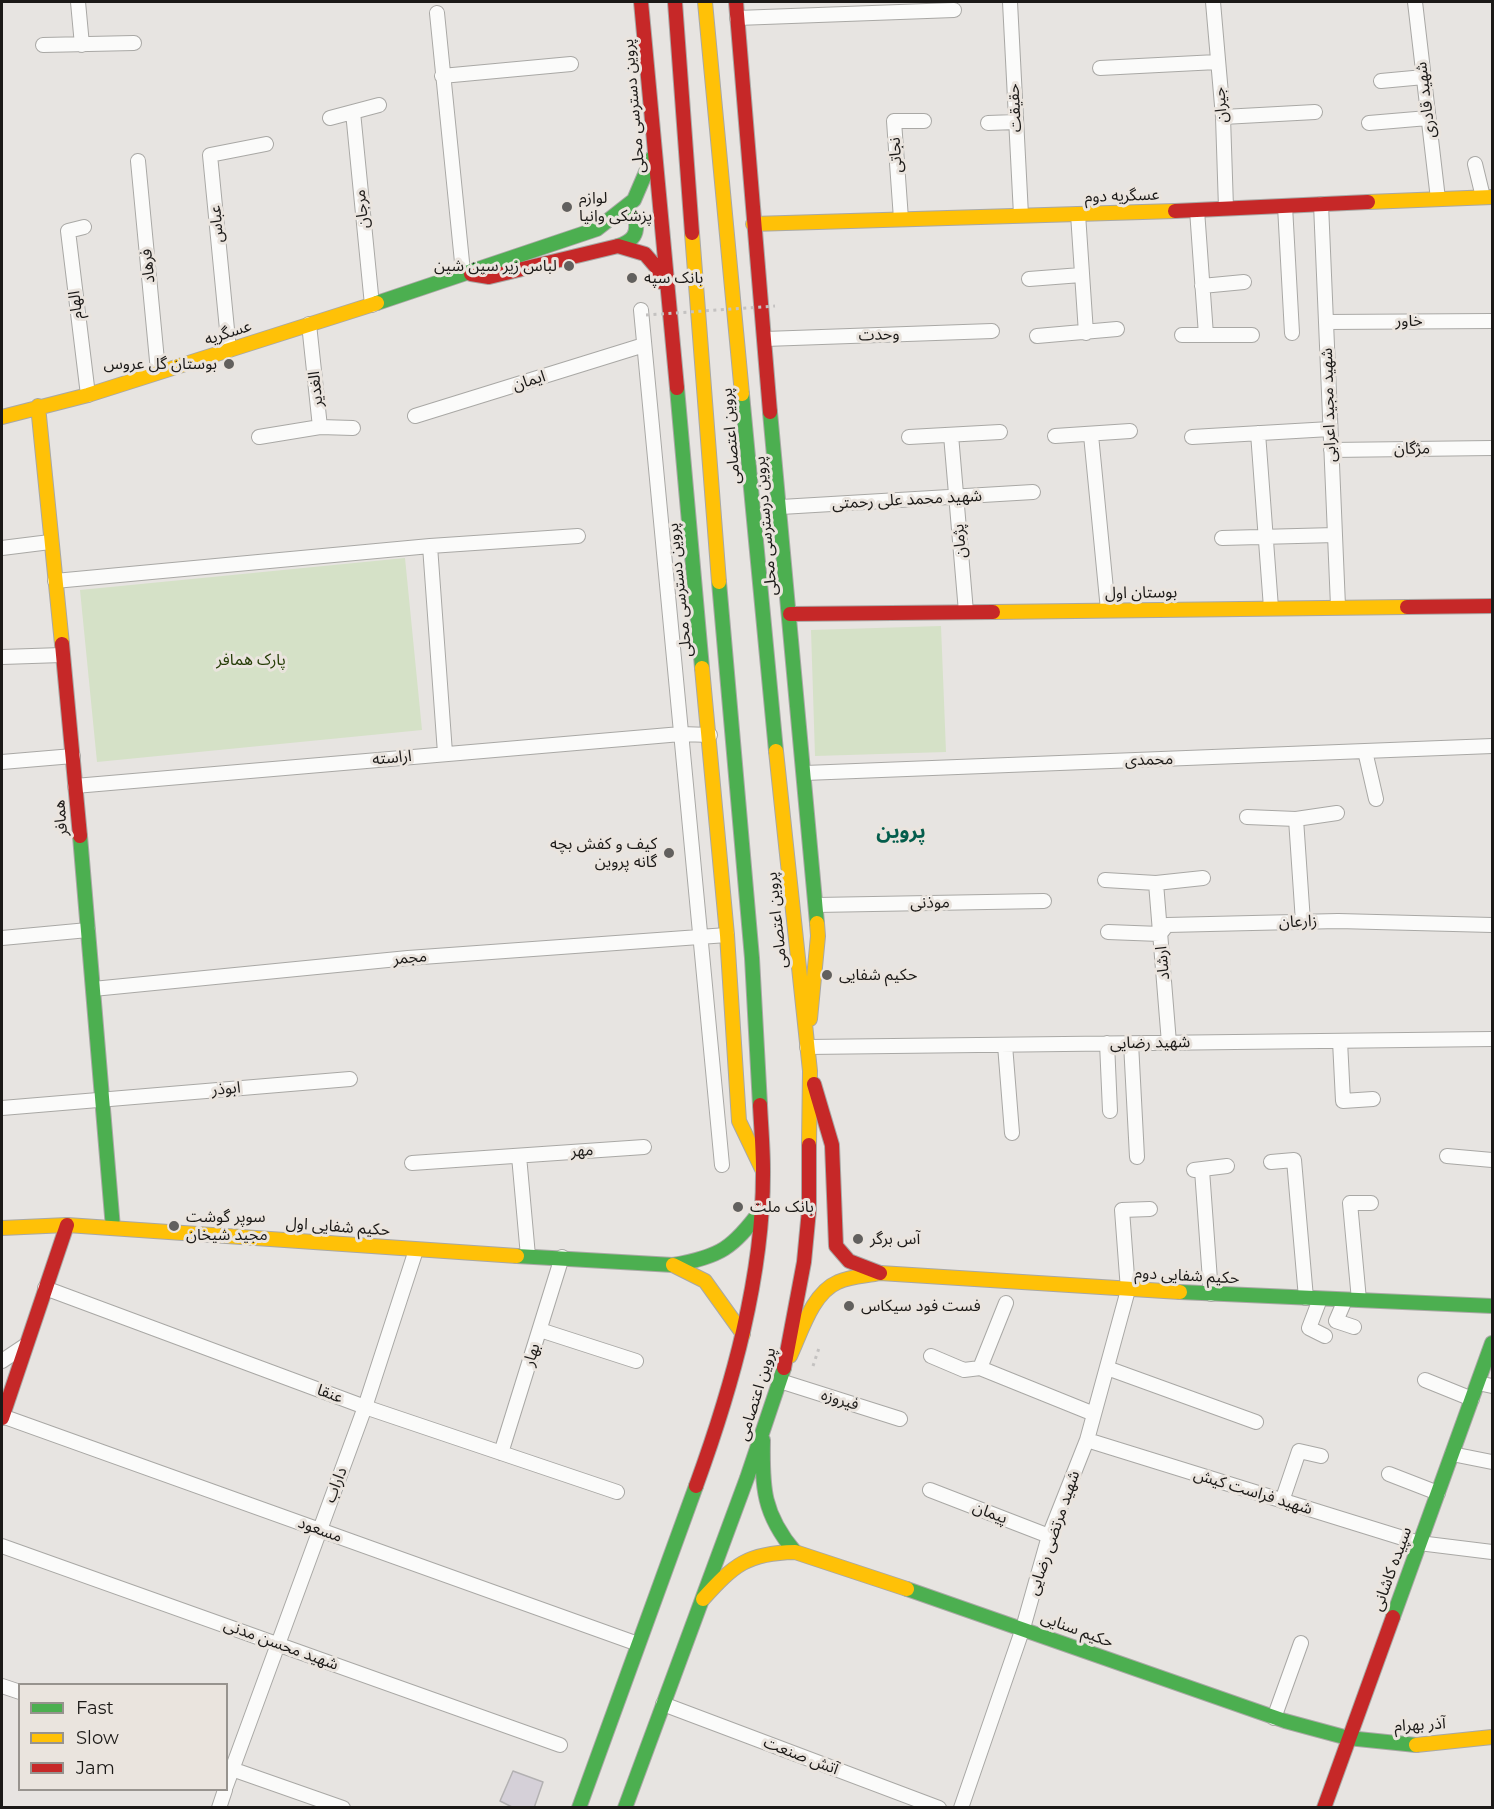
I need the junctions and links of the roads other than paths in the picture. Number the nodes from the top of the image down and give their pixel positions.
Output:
1 (78, 2) edge
2 (641, 2) edge
3 (675, 2) edge
4 (705, 2) edge
5 (736, 2) edge
6 (1010, 2) edge
7 (1213, 2) edge
8 (1415, 2) edge
9 (954, 9) dead end
10 (437, 13) dead end
11 (737, 18) junction
12 (134, 43) dead end
13 (43, 45) dead end
14 (82, 45) junction
15 (1217, 62) junction
16 (571, 64) dead end
17 (1100, 68) dead end
18 (442, 76) junction
19 (1424, 77) junction
20 (1381, 81) dead end
21 (379, 105) dead end
22 (353, 112) junction
23 (1315, 112) dead end
24 (1223, 117) junction
25 (330, 118) dead end
26 (1428, 118) junction
27 (924, 122) dead end
28 (1016, 122) junction
29 (988, 123) dead end
30 (1369, 123) dead end
31 (266, 144) dead end
32 (654, 151) junction
33 (138, 161) dead end
34 (1475, 164) dead end
35 (1488, 197) edge
36 (1438, 199) junction
37 (1321, 204) junction
38 (1285, 206) junction
39 (1226, 208) junction
40 (1197, 210) junction
41 (1078, 214) junction
42 (1021, 215) junction
43 (616, 216) junction
44 (901, 219) junction
45 (753, 224) junction
46 (84, 227) dead end
47 (618, 246) junction
48 (463, 272) junction
49 (1081, 274) junction
50 (1029, 279) dead end
51 (1244, 282) dead end
52 (1202, 286) junction
53 (372, 305) junction
54 (669, 312) junction
55 (644, 313) road end
56 (1492, 321) edge
57 (1326, 322) junction
58 (309, 324) junction
59 (1117, 329) dead end
60 (992, 331) dead end
61 (1086, 333) junction
62 (1293, 333) dead end
63 (1182, 335) dead end
64 (1206, 335) junction
65 (1252, 335) dead end
66 (1037, 336) dead end
67 (765, 339) junction
68 (644, 345) junction
69 (229, 350) junction
70 (158, 371) junction
71 (88, 395) junction
72 (38, 406) junction
73 (415, 416) dead end
74 (2, 417) edge
75 (320, 427) junction
76 (353, 428) dead end
77 (1330, 429) junction
78 (1130, 431) dead end
79 (1000, 432) dead end
80 (1258, 433) junction
81 (951, 435) junction
82 (1091, 435) junction
83 (909, 436) dead end
84 (1055, 436) dead end
85 (1192, 436) dead end
86 (259, 437) dead end
87 (1492, 448) edge
88 (1331, 450) junction
89 (1033, 492) dead end
90 (956, 497) junction
91 (780, 507) junction
92 (1335, 535) junction
93 (578, 536) dead end
94 (1265, 537) junction
95 (1222, 538) dead end
96 (50, 542) junction
97 (430, 546) junction
98 (2, 548) edge
99 (56, 581) junction
100 (1338, 606) junction
101 (1492, 606) edge
102 (1271, 608) junction
103 (1108, 610) junction
104 (966, 612) junction
105 (790, 614) junction
106 (62, 655) junction
107 (2, 657) edge
108 (681, 734) junction
109 (710, 735) junction
110 (1492, 746) edge
111 (1365, 751) junction
112 (446, 753) junction
113 (73, 756) junction
114 (2, 762) edge
115 (805, 773) junction
116 (75, 786) junction
117 (1376, 799) dead end
118 (1337, 813) dead end
119 (1247, 817) dead end
120 (1296, 819) junction
121 (1203, 878) dead end
122 (1105, 880) dead end
123 (1156, 883) junction
124 (1044, 901) dead end
125 (816, 905) junction
126 (1303, 922) junction
127 (1492, 926) edge
128 (87, 930) junction
129 (1108, 932) dead end
130 (1160, 934) junction
131 (727, 935) junction
132 (2, 938) edge
133 (701, 938) junction
134 (93, 989) junction
135 (1492, 1039) edge
136 (1340, 1041) junction
137 (1107, 1043) junction
138 (1131, 1043) junction
139 (1170, 1043) junction
140 (1005, 1045) junction
141 (807, 1047) junction
142 (810, 1071) junction
143 (350, 1079) dead end
144 (102, 1099) junction
145 (1372, 1099) dead end
146 (2, 1108) edge
147 (1110, 1111) dead end
148 (1012, 1133) dead end
149 (644, 1147) dead end
150 (519, 1156) junction
151 (1447, 1156) dead end
152 (1137, 1157) dead end
153 (1492, 1160) edge
154 (1271, 1161) dead end
155 (412, 1163) dead end
156 (723, 1165) dead end
157 (1227, 1166) dead end
158 (763, 1170) junction
159 (1371, 1203) dead end
160 (1150, 1209) dead end
161 (761, 1210) junction
162 (67, 1225) junction
163 (2, 1228) edge
164 (113, 1228) junction
165 (416, 1250) junction
166 (528, 1256) junction
167 (562, 1257) junction
168 (673, 1265) junction
169 (880, 1273) junction
170 (45, 1288) junction
171 (1128, 1290) junction
172 (1211, 1294) junction
173 (1313, 1299) junction
174 (1352, 1300) junction
175 (1006, 1303) dead end
176 (1492, 1306) edge
177 (1354, 1326) dead end
178 (540, 1329) junction
179 (742, 1334) junction
180 (1324, 1336) dead end
181 (1492, 1343) edge
182 (26, 1345) junction
183 (931, 1356) dead end
184 (2, 1361) edge
185 (636, 1362) dead end
186 (980, 1368) junction
187 (1107, 1368) junction
188 (782, 1375) junction
189 (1425, 1380) dead end
190 (1478, 1383) junction
191 (1492, 1386) edge
192 (1472, 1399) junction
193 (365, 1407) junction
194 (2, 1418) edge
195 (900, 1419) dead end
196 (1256, 1422) dead end
197 (1090, 1426) junction
198 (764, 1429) junction
199 (501, 1453) junction
200 (1452, 1454) junction
201 (1321, 1456) dead end
202 (1492, 1462) edge
203 (1389, 1474) dead end
204 (930, 1490) dead end
205 (617, 1492) dead end
206 (1438, 1492) junction
207 (1282, 1501) junction
208 (318, 1530) junction
209 (1049, 1536) junction
210 (1419, 1543) junction
211 (2, 1546) edge
212 (795, 1552) junction
213 (1492, 1552) edge
214 (702, 1600) junction
215 (1023, 1628) junction
216 (1301, 1643) dead end
217 (280, 1644) junction
218 (638, 1644) junction
219 (2, 1686) edge
220 (18, 1691) edge
221 (663, 1704) junction
222 (1274, 1718) junction
223 (1492, 1737) edge
224 (1348, 1738) junction
225 (560, 1745) dead end
226 (229, 1768) edge
227 (225, 1791) edge
228 (219, 1808) edge
229 (343, 1808) edge
230 (579, 1808) edge
231 (625, 1808) edge
232 (939, 1808) edge
233 (961, 1808) edge
234 (1324, 1808) edge

1 - 14 street
2 - 32 main road, پروین دسترسی محلی
3 - 158 main road, پروین اعتصامی
4 - 141 main road, پروین اعتصامی
5 - 11 main road, پروین درسترسی محلی
6 - 28 street, حقیقت
7 - 15 street, جیران
8 - 19 street, شهید قادری
9 - 11 street
10 - 18 street
11 - 45 main road, پروین درسترسی محلی
12 - 14 street
13 - 14 street
15 - 17 street
15 - 24 street, جیران
16 - 18 street
18 - 48 street
19 - 20 street
19 - 26 street, شهید قادری
21 - 22 street
22 - 25 street
22 - 53 street, مرجان
23 - 24 street
24 - 39 street, جیران
26 - 30 street
26 - 36 street, شهید قادری
27 - 44 street, نجاتی
28 - 29 street
28 - 42 street, حقیقت
31 - 69 street, عباس
32 - 43 main road, عسگریه
32 - 54 main road, پروین دسترسی محلی
33 - 70 street, فرهاد
34 - 35 street
35 - 36 main road, عسگریه دوم
36 - 37 main road, عسگریه دوم
37 - 38 main road, عسگریه دوم
37 - 57 street, شهید مجید اعرابی
38 - 39 main road, عسگریه دوم
38 - 62 street
39 - 40 main road, عسگریه دوم
40 - 41 main road, عسگریه دوم
40 - 52 street
41 - 42 main road, عسگریه دوم
41 - 49 street
42 - 44 main road, عسگریه دوم
43 - 47 main road
43 - 48 main road, عسگریه
44 - 45 main road, عسگریه دوم
45 - 67 main road, پروین درسترسی محلی
46 - 71 street, الهام
47 - 48 main road, عسگریه
47 - 54 main road
48 - 53 main road, عسگریه
49 - 50 street
49 - 61 street
51 - 52 street
52 - 64 street
53 - 58 main road, عسگریه
54 - 109 main road, پروین دسترسی محلی
55 - 68 street
56 - 57 street, خاور
57 - 77 street, شهید مجید اعرابی
58 - 69 main road, عسگریه
58 - 75 street, الغدیر
59 - 61 street
60 - 67 street, وحدت
61 - 66 street
63 - 64 street
64 - 65 street
67 - 91 main road, پروین درسترسی محلی
68 - 73 street, ایمان
68 - 108 street
69 - 70 main road, عسگریه
70 - 71 main road, عسگریه
71 - 72 main road, عسگریه
72 - 74 main road, عسگریه
72 - 96 main road, همافر
75 - 76 street
75 - 86 street, الغدیر
77 - 80 street
77 - 88 street, شهید مجید اعرابی
78 - 82 street
79 - 81 street
80 - 85 street
80 - 94 street
81 - 83 street
81 - 90 street, پژمان
82 - 84 street
82 - 103 street
87 - 88 street, مژگان
88 - 92 street, شهید مجید اعرابی
89 - 90 street, شهید محمد علی رحمتی
90 - 91 street, شهید محمد علی رحمتی
90 - 104 street, پژمان
91 - 105 main road, پروین درسترسی محلی
92 - 94 street
92 - 100 street, شهید مجید اعرابی
93 - 97 street
94 - 95 street
94 - 102 street
96 - 98 street
96 - 99 main road, همافر
97 - 99 street
97 - 112 street
99 - 106 main road, همافر
100 - 101 main road, بوستان اول
100 - 102 main road, بوستان اول
102 - 103 main road, بوستان اول
103 - 104 main road, بوستان اول
104 - 105 main road, بوستان اول
105 - 115 main road, پروین درسترسی محلی
106 - 107 street
106 - 113 main road, همافر
108 - 109 street, اراسته
108 - 112 street, اراسته
108 - 133 street
109 - 131 main road, پروین دسترسی محلی
110 - 111 street, محمدی
111 - 115 street, محمدی
111 - 117 street
112 - 116 street, اراسته
113 - 114 street
113 - 116 main road, همافر
115 - 125 main road, پروین درسترسی محلی
116 - 128 main road, همافر
118 - 120 street
119 - 120 street
120 - 126 street
121 - 123 street
122 - 123 street
123 - 130 street, ارشاد
124 - 125 street, موذنی
125 - 141 main road, پروین درسترسی محلی
126 - 127 street, زارعان
126 - 130 street, زارعان
128 - 132 street
128 - 134 main road, همافر
129 - 130 street, زارعان
130 - 139 street, ارشاد
131 - 133 street, مجمر
131 - 158 main road, پروین دسترسی محلی
133 - 134 street, مجمر
133 - 156 street
134 - 144 main road, همافر
135 - 136 street, شهید رضایی
136 - 139 street, شهید رضایی
136 - 145 street
137 - 138 street, شهید رضایی
137 - 140 street, شهید رضایی
137 - 147 street
138 - 139 street, شهید رضایی
138 - 152 street
140 - 141 street, شهید رضایی
140 - 148 street
141 - 142 main road, پروین اعتصامی
142 - 169 main road
142 - 188 main road, پروین اعتصامی
143 - 144 street, ابوذر
144 - 146 street, ابوذر
144 - 164 main road, همافر
149 - 150 street, مهر
150 - 155 street, مهر
150 - 166 street
151 - 153 street
154 - 173 street
157 - 172 street
158 - 161 main road, پروین اعتصامی
159 - 174 street
160 - 171 street, شهید مرتضی رضایی
161 - 168 main road
161 - 179 main road, پروین اعتصامی
162 - 163 main road, حکیم شفایی اول
162 - 164 main road, حکیم شفایی اول
162 - 170 main road
164 - 165 main road, حکیم شفایی اول
165 - 166 main road, حکیم شفایی اول
165 - 193 street, داراب
166 - 167 main road, حکیم شفایی اول
167 - 168 main road, حکیم شفایی اول
167 - 178 street, بهار
168 - 179 main road
169 - 171 main road, حکیم شفایی دوم
169 - 188 main road
170 - 182 main road
170 - 193 street, عنقا
171 - 172 main road, حکیم شفایی دوم
171 - 187 street, شهید مرتضی رضایی
172 - 173 main road, حکیم شفایی دوم
173 - 174 main road, حکیم شفایی دوم
173 - 180 street
174 - 176 main road, حکیم شفایی دوم
174 - 177 street
175 - 186 street
178 - 185 street
178 - 199 street, بهار
179 - 218 main road, پروین اعتصامی
181 - 190 main road, سپیده کاشانی
182 - 184 street
182 - 194 main road
183 - 186 street, شهید فراست کیش
186 - 197 street, شهید فراست کیش
187 - 196 street
187 - 197 street, شهید مرتضی رضایی
188 - 195 street, فیروزه
188 - 198 main road, پروین اعتصامی
189 - 192 street
190 - 191 street
190 - 192 main road, سپیده کاشانی
192 - 200 main road, سپیده کاشانی
193 - 199 street, عنقا
193 - 208 street, داراب
194 - 208 street, مسعود
197 - 207 street, شهید فراست کیش
197 - 209 street, شهید مرتضی رضایی
198 - 212 main road
198 - 214 main road, پروین اعتصامی
199 - 205 street, عنقا
200 - 202 street
200 - 206 main road, سپیده کاشانی
201 - 207 street
203 - 206 street
204 - 209 street, پیمان
206 - 210 main road, سپیده کاشانی
207 - 210 street, شهید فراست کیش
208 - 217 street, داراب
208 - 218 street, مسعود
209 - 215 street, شهید مرتضی رضایی
210 - 213 street, شهید فراست کیش
210 - 224 main road, سپیده کاشانی
211 - 217 street, شهید محسن مدنی
212 - 214 main road
212 - 215 main road, حکیم سنایی
214 - 221 main road, پروین اعتصامی
215 - 222 main road, حکیم سنایی
215 - 233 street, شهید مرتضی رضایی
216 - 222 street
217 - 225 street, شهید محسن مدنی
217 - 226 street, داراب
218 - 230 main road, پروین اعتصامی
219 - 220 street
221 - 231 main road, پروین اعتصامی
221 - 232 street, آتش صنعت
222 - 224 main road, حکیم سنایی
223 - 224 main road, آذر بهرام
224 - 234 main road, سپیده کاشانی
226 - 229 street
227 - 228 street, داراب

